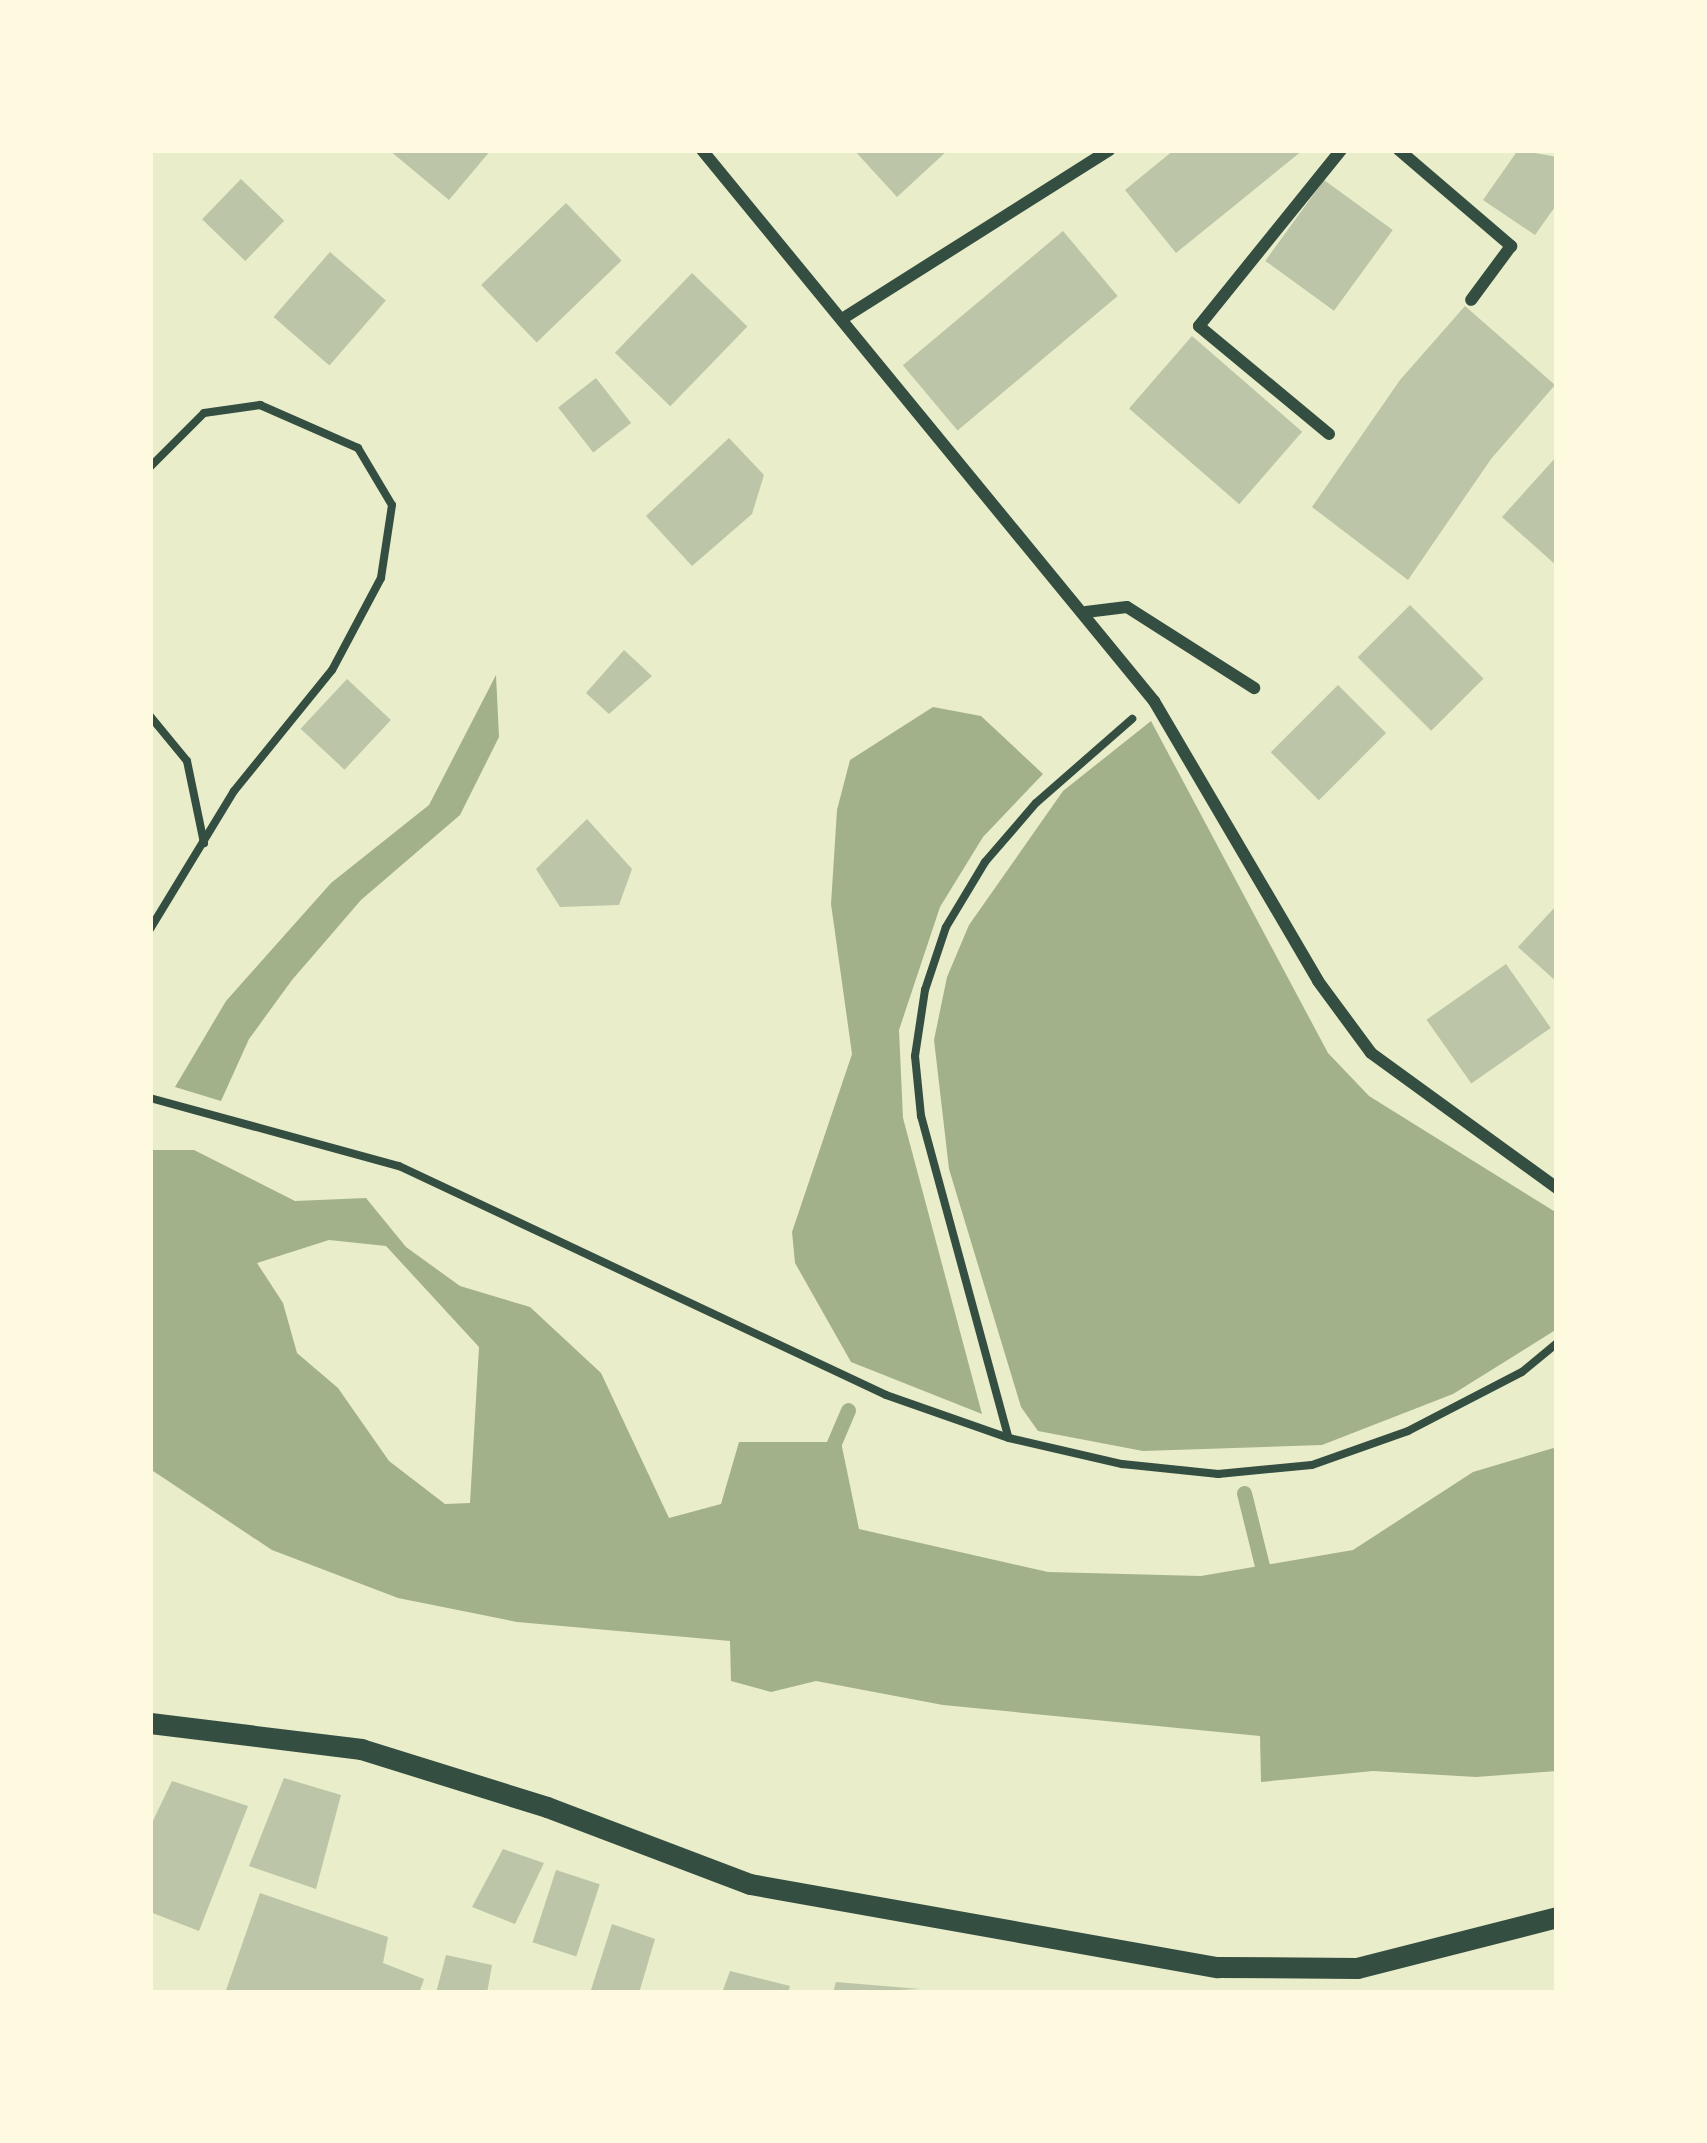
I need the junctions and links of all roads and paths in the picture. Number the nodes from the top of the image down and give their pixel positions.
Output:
1 (702, 150) edge
2 (1108, 150) edge
3 (1341, 150) edge
4 (1399, 150) edge
5 (1472, 300) dead end
6 (842, 320) junction
7 (1329, 434) dead end
8 (150, 467) edge
9 (1086, 612) junction
10 (1254, 688) dead end
11 (1154, 701) junction
12 (150, 716) edge
13 (204, 842) junction
14 (150, 929) edge
15 (150, 1098) edge
16 (1557, 1188) edge
17 (1557, 1343) edge
18 (1009, 1438) junction
19 (150, 1723) edge
20 (1557, 1917) edge

1 - 6 street
2 - 6 street
3 - 7 street
4 - 5 street
6 - 9 street
8 - 13 path
9 - 10 street
9 - 11 street
11 - 16 street
11 - 18 path
12 - 13 path
13 - 14 path
15 - 18 path
17 - 18 path
19 - 20 street

